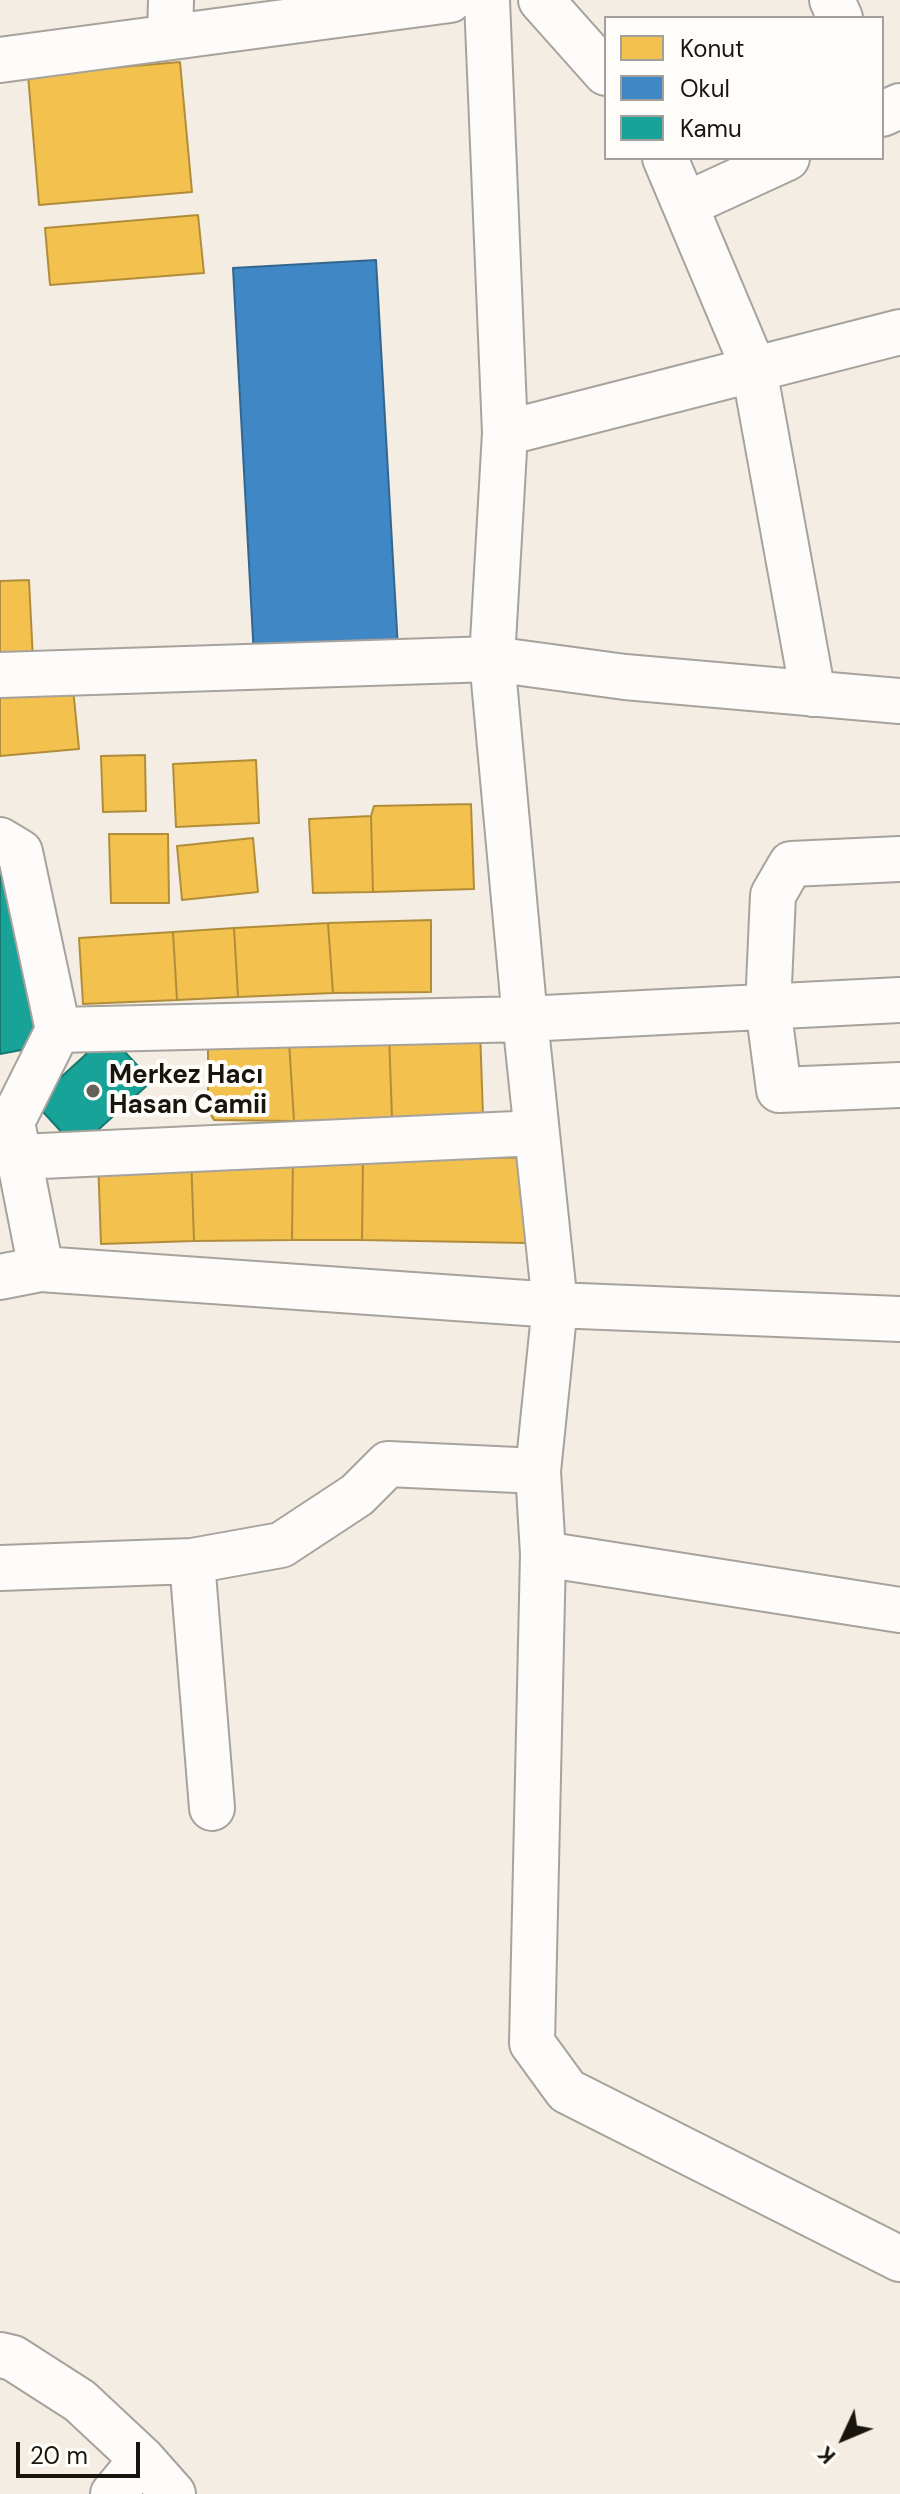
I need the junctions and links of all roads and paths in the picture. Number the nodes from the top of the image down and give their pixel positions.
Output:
1 (450, 0) edge
2 (487, 0) edge
3 (541, 0) edge
4 (170, 18) edge
5 (0, 60) edge
6 (604, 71) edge
7 (666, 160) edge
8 (783, 160) edge
9 (685, 205) junction
10 (900, 332) edge
11 (754, 369) junction
12 (505, 433) junction
13 (492, 659) junction
14 (0, 675) edge
15 (813, 694) junction
16 (900, 701) edge
17 (0, 840) edge
18 (900, 859) edge
19 (900, 1000) edge
20 (768, 1007) junction
21 (525, 1019) junction
22 (58, 1030) junction
23 (900, 1085) edge
24 (537, 1133) junction
25 (11, 1134) edge
26 (20, 1273) edge
27 (555, 1305) junction
28 (900, 1319) edge
29 (538, 1471) junction
30 (543, 1554) junction
31 (192, 1561) junction
32 (0, 1568) edge
33 (900, 1610) edge
34 (212, 1808) dead end
35 (900, 2259) edge
36 (0, 2355) edge
37 (142, 2459) junction
38 (113, 2494) edge
39 (173, 2494) edge

1 - 4 street
2 - 12 street
3 - 6 street
4 - 5 street
7 - 9 street
8 - 9 street
9 - 11 street
10 - 11 street
11 - 12 street
11 - 15 street
12 - 13 street
13 - 14 street
13 - 15 street
13 - 21 street
15 - 16 street
17 - 22 street
18 - 20 street
19 - 20 street
20 - 21 street
20 - 23 street
21 - 22 street
21 - 24 street
22 - 25 street
24 - 25 street
24 - 27 street
25 - 26 street
26 - 27 street
27 - 28 street
27 - 29 street
29 - 30 street
29 - 31 street
30 - 33 street
30 - 35 street
31 - 32 street
31 - 34 street
36 - 37 street
37 - 38 street
37 - 39 street

